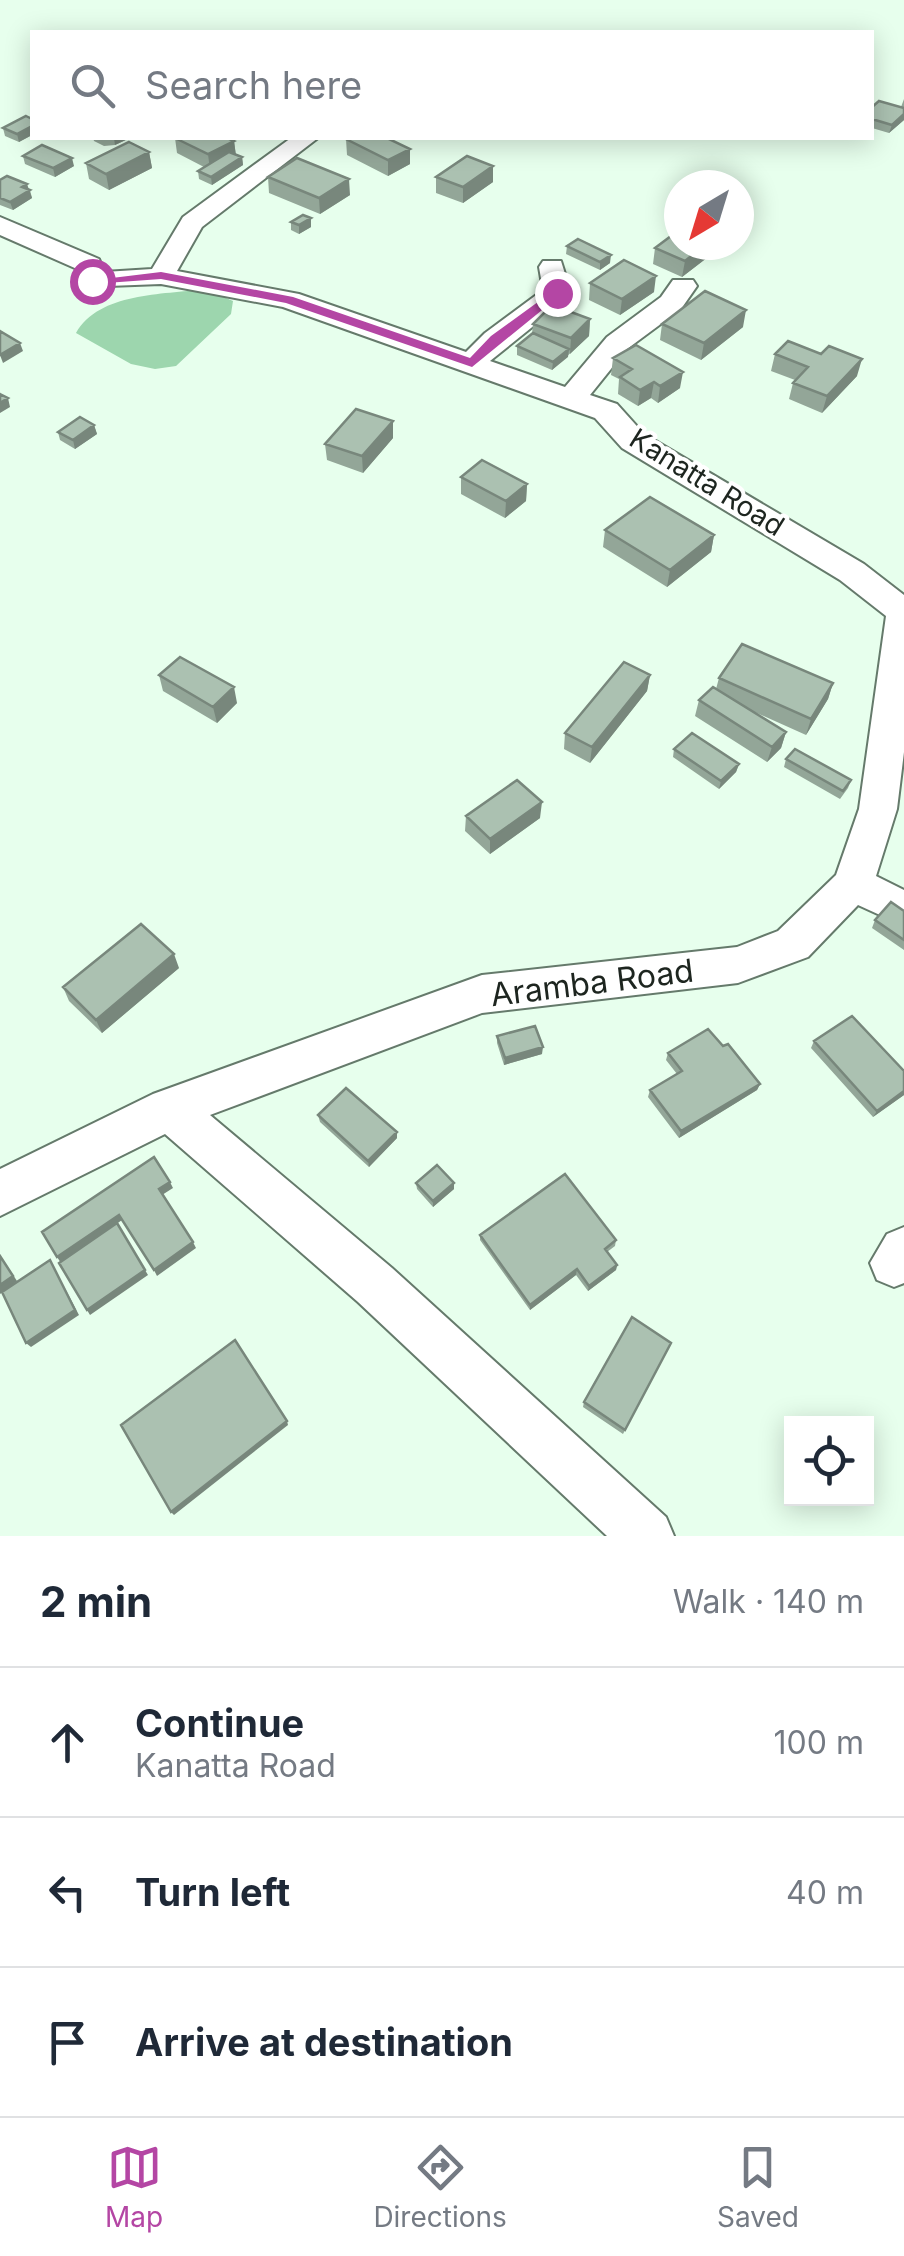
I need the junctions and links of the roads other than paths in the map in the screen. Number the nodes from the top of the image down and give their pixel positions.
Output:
1 (303, 140) edge
2 (0, 225) edge
3 (552, 267) dead end
4 (161, 276) junction
5 (683, 286) dead end
6 (472, 363) junction
7 (570, 401) junction
8 (903, 610) edge
9 (853, 884) junction
10 (904, 910) edge
11 (169, 1109) junction
12 (0, 1193) edge
13 (647, 1536) edge

1 - 4 street
2 - 4 street, Kanatta Road
3 - 6 street
4 - 6 street, Kanatta Road
5 - 7 street
6 - 7 street, Kanatta Road
7 - 8 street, Kanatta Road
8 - 9 street, Aramba Road
9 - 10 street
9 - 11 street, Aramba Road
11 - 12 street, Aramba Road
11 - 13 street

